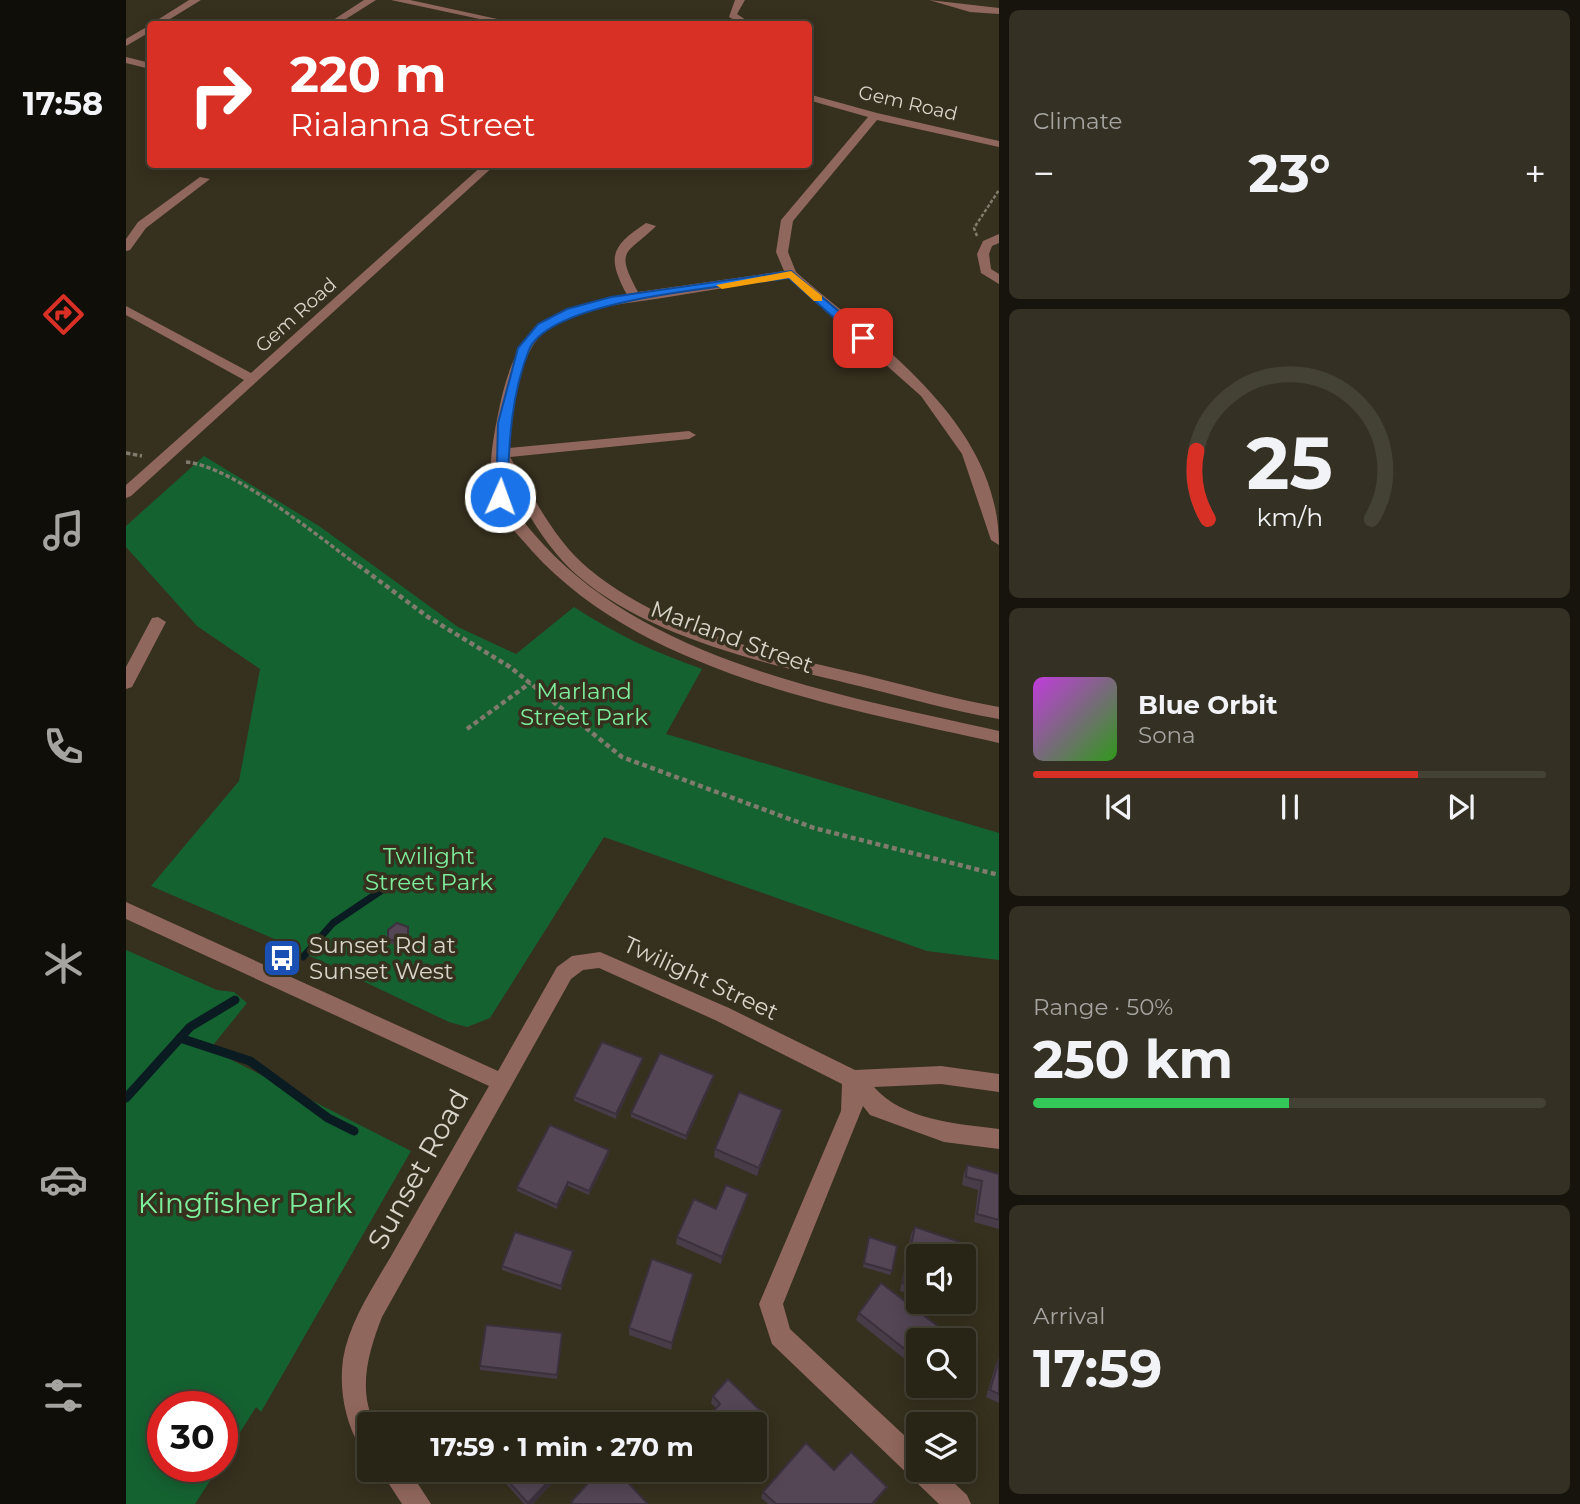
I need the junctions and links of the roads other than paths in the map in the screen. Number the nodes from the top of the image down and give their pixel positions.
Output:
1 (196, 0) edge
2 (371, 0) edge
3 (396, 0) edge
4 (740, 0) edge
5 (934, 0) edge
6 (999, 11) edge
7 (161, 21) edge
8 (337, 21) edge
9 (487, 21) edge
10 (739, 21) edge
11 (147, 30) edge
12 (126, 43) edge
13 (126, 60) edge
14 (147, 65) edge
15 (812, 98) edge
16 (874, 116) junction
17 (999, 144) edge
18 (487, 168) edge
19 (204, 179) dead end
20 (650, 226) dead end
21 (999, 238) edge
22 (126, 247) edge
23 (984, 254) junction
24 (999, 256) edge
25 (791, 274) junction
26 (999, 280) edge
27 (635, 298) junction
28 (126, 310) edge
29 (254, 380) junction
30 (689, 435) dead end
31 (502, 453) junction
32 (126, 493) edge
33 (999, 540) edge
34 (158, 622) dead end
35 (126, 683) edge
36 (999, 713) edge
37 (999, 737) edge
38 (126, 910) edge
39 (853, 1079) junction
40 (503, 1083) junction
41 (999, 1083) edge
42 (999, 1139) edge
43 (360, 1412) edge
44 (906, 1455) edge
45 (402, 1482) edge
46 (935, 1482) edge
47 (418, 1504) edge
48 (958, 1504) edge

1 - 7 street
2 - 8 street
3 - 9 street
4 - 10 street
5 - 6 street
11 - 12 street
13 - 14 street
15 - 16 street, Gem Road
16 - 17 street, Gem Road
16 - 25 street
18 - 29 street, Gem Road
19 - 22 street
20 - 27 street
21 - 23 street
23 - 24 street
23 - 26 street
25 - 27 street, Marland Street
25 - 33 street
27 - 31 street, Marland Street
28 - 29 street
29 - 32 street, Gem Road
30 - 31 street
31 - 36 street, Marland Street
31 - 37 street, Marland Street
34 - 35 street
38 - 40 street, Sunset Road
39 - 40 street, Twilight Street
39 - 41 street, Twilight Street
39 - 42 street, Twilight Street
39 - 44 street
40 - 43 street, Sunset Road
45 - 47 street
46 - 48 street

